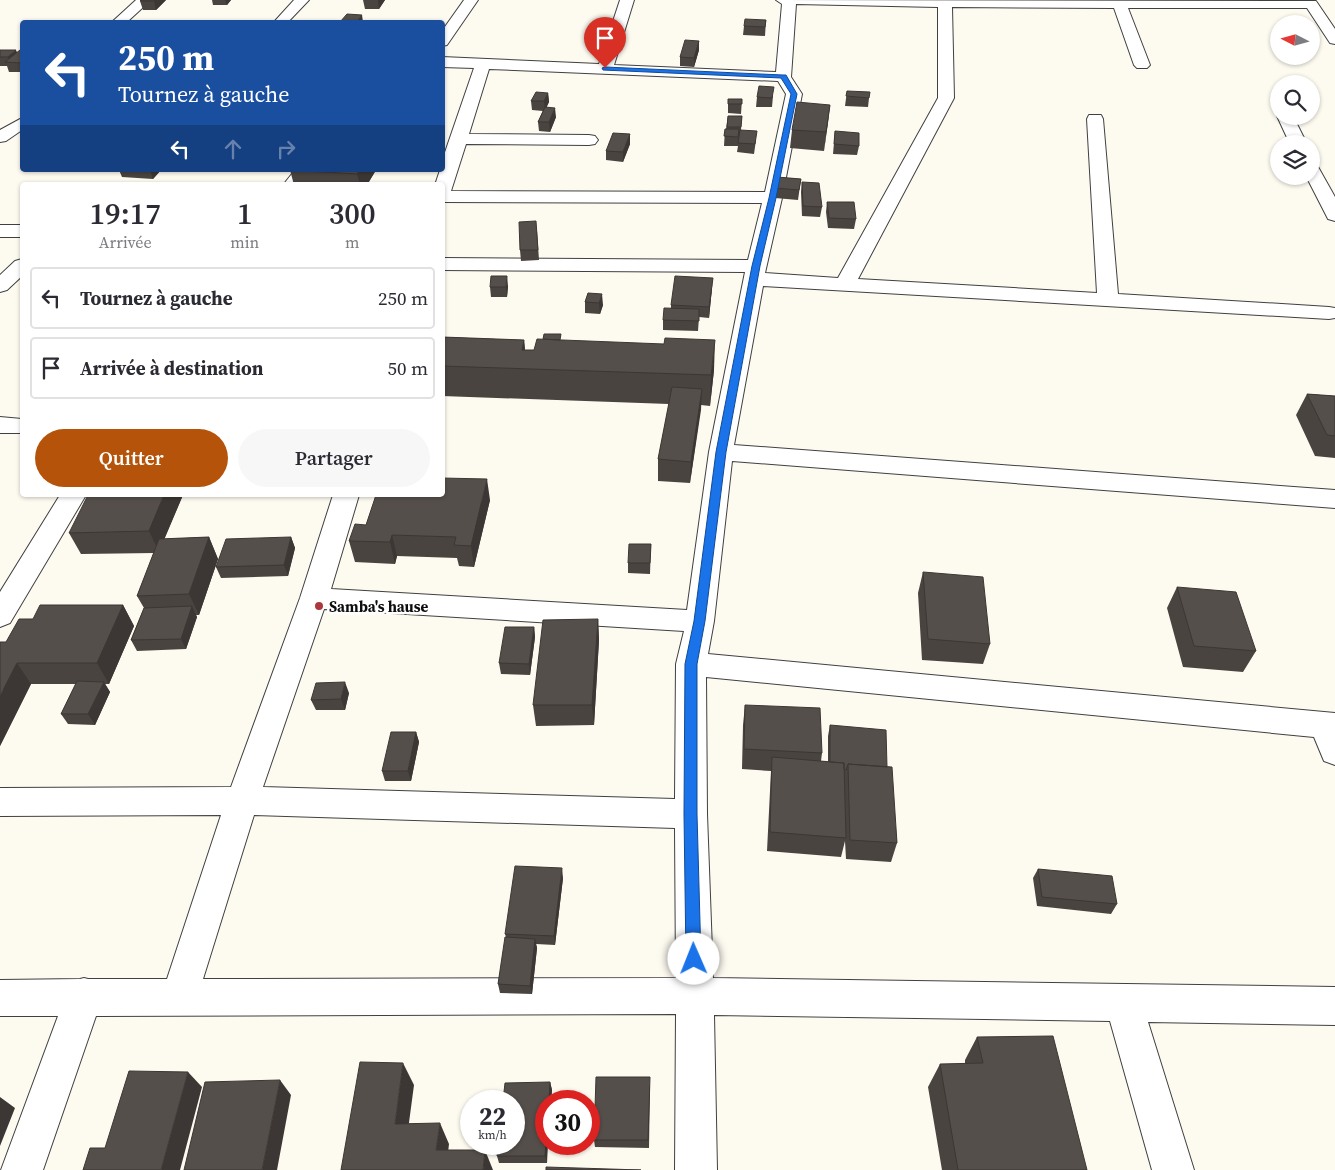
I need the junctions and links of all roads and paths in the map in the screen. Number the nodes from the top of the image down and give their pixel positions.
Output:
1 (144, 0) edge
2 (302, 0) edge
3 (471, 0) edge
4 (627, 0) edge
5 (787, 0) edge
6 (946, 2) edge
7 (1118, 2) edge
8 (1309, 2) edge
9 (121, 20) edge
10 (283, 20) edge
11 (445, 38) edge
12 (1335, 40) edge
13 (445, 62) edge
14 (483, 64) junction
15 (1142, 65) dead end
16 (605, 68) junction
17 (783, 77) junction
18 (1094, 119) dead end
19 (20, 124) edge
20 (0, 137) edge
21 (459, 139) junction
22 (589, 140) dead end
23 (303, 172) edge
24 (295, 182) edge
25 (445, 182) edge
26 (1320, 185) edge
27 (445, 196) edge
28 (773, 198) junction
29 (1335, 215) edge
30 (0, 231) edge
31 (20, 232) edge
32 (445, 264) edge
33 (20, 267) edge
34 (755, 272) junction
35 (845, 284) junction
36 (0, 286) edge
37 (1108, 300) junction
38 (1333, 316) edge
39 (0, 425) edge
40 (20, 426) edge
41 (721, 452) junction
42 (72, 497) edge
43 (345, 497) edge
44 (1335, 499) edge
45 (314, 598) junction
46 (0, 616) edge
47 (700, 621) junction
48 (691, 664) junction
49 (1332, 734) edge
50 (242, 801) junction
51 (0, 802) edge
52 (690, 814) junction
53 (84, 996) junction
54 (695, 996) junction
55 (0, 998) edge
56 (179, 998) junction
57 (1124, 1003) junction
58 (1335, 1006) edge
59 (22, 1170) edge
60 (696, 1170) edge
61 (1173, 1170) edge

1 - 9 street
2 - 10 street
3 - 11 street
4 - 16 street
5 - 6 street
5 - 17 street
6 - 7 street
6 - 35 street
7 - 8 street
7 - 15 street
8 - 12 street
13 - 14 street
14 - 16 street
14 - 21 street
16 - 17 street
17 - 28 street
18 - 37 street
19 - 20 street
21 - 22 street
21 - 25 street
23 - 24 street
26 - 29 street
27 - 28 street
28 - 34 street
30 - 31 street
32 - 34 street
33 - 36 street
34 - 35 street
34 - 41 street
35 - 37 street
37 - 38 street
39 - 40 street
41 - 44 street
41 - 47 street
42 - 46 street
43 - 45 street
45 - 47 street
45 - 50 street
47 - 48 street
48 - 49 street
48 - 52 street
50 - 51 street
50 - 52 street
50 - 56 street
52 - 54 street
53 - 55 street
53 - 56 street
53 - 59 street
54 - 56 street
54 - 57 street
54 - 60 street
57 - 58 street
57 - 61 street

